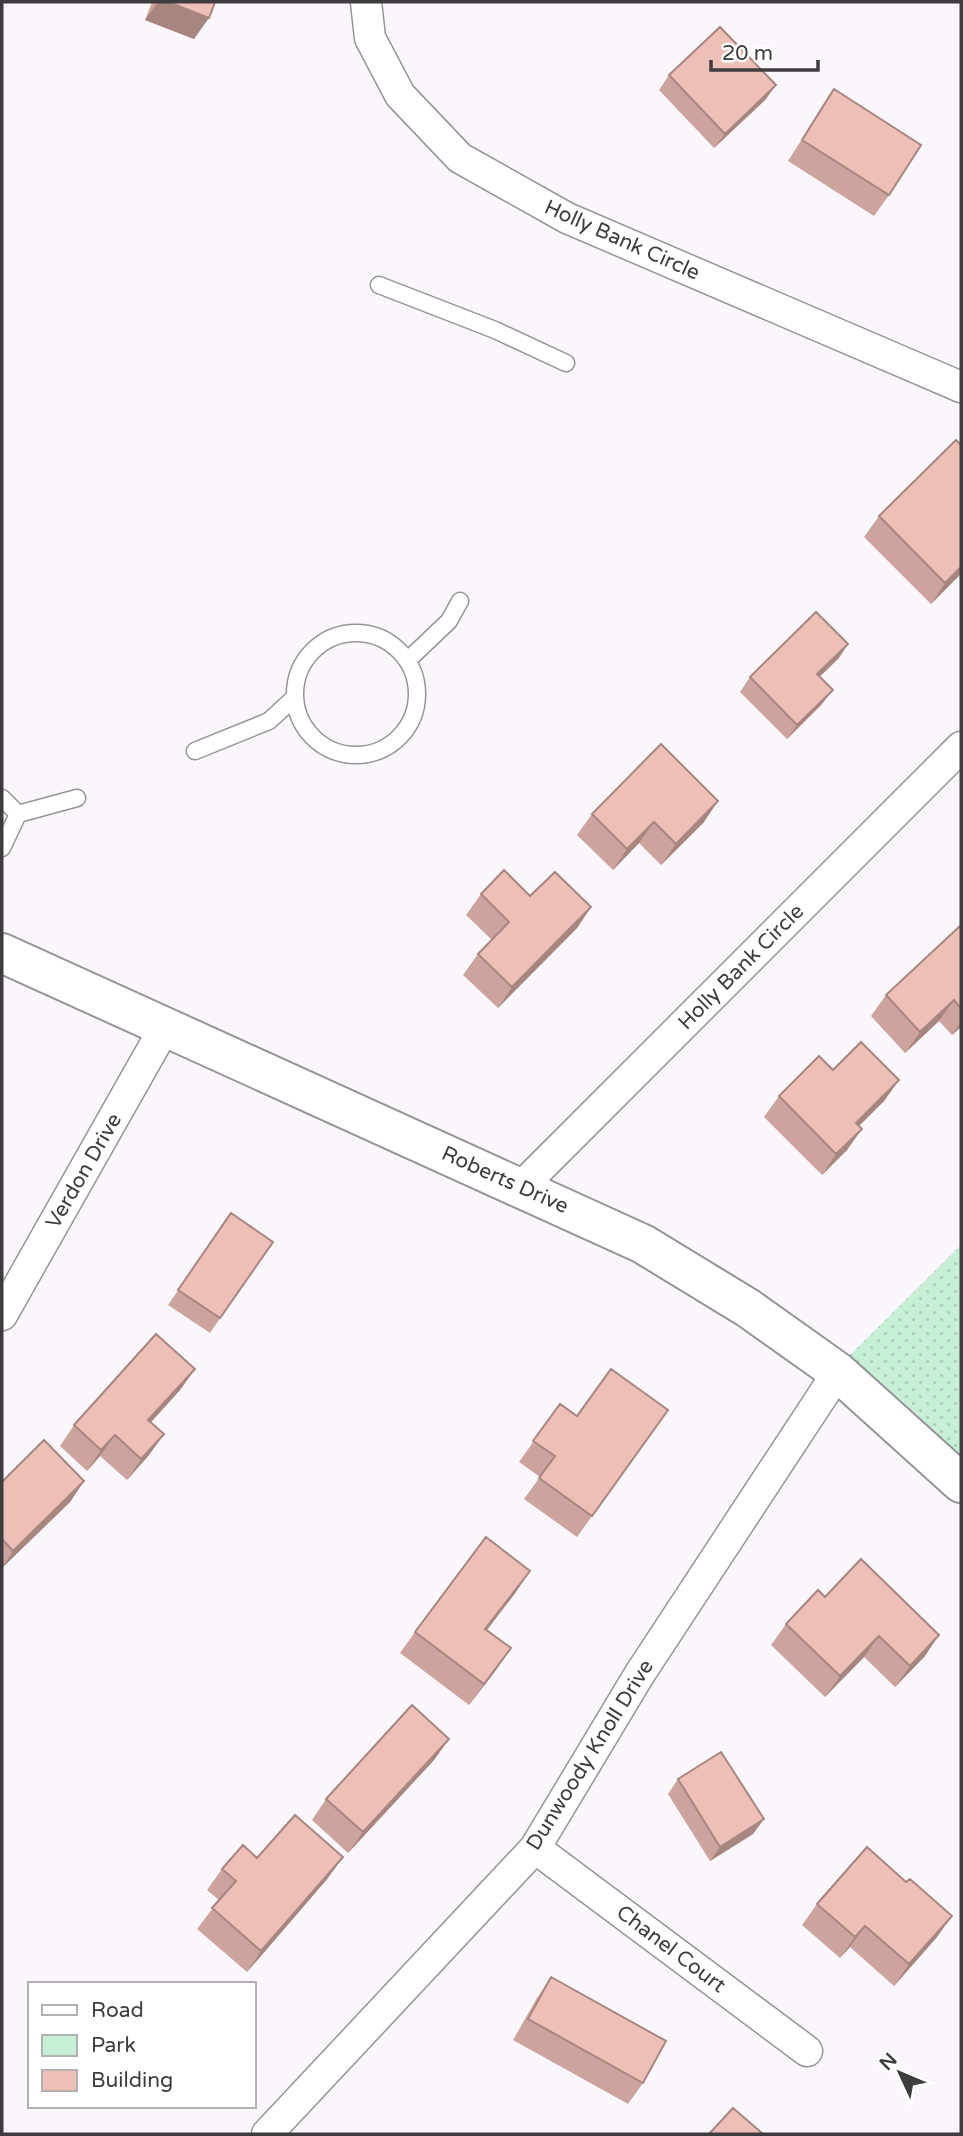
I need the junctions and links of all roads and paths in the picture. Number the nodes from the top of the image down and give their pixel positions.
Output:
1 (366, 2) edge
2 (379, 285) dead end
3 (566, 363) dead end
4 (961, 387) edge
5 (460, 601) dead end
6 (408, 660) junction
7 (295, 697) junction
8 (961, 747) edge
9 (195, 751) dead end
10 (2, 798) edge
11 (78, 798) dead end
12 (18, 814) junction
13 (2, 848) edge
14 (2, 953) edge
15 (165, 1027) junction
16 (521, 1187) junction
17 (2, 1315) edge
18 (838, 1372) junction
19 (961, 1483) edge
20 (535, 1848) junction
21 (807, 2051) dead end
22 (267, 2134) edge

1 - 4 street, Holly Bank Circle
2 - 3 lane
5 - 6 lane
6 - 7 lane
6 - 7 lane
7 - 9 lane
8 - 16 street, Holly Bank Circle
10 - 12 lane
11 - 12 lane
12 - 13 lane
14 - 15 street, Roberts Drive
15 - 16 street, Roberts Drive
15 - 17 street, Verdon Drive
16 - 18 street, Roberts Drive
18 - 19 street, Roberts Drive
18 - 20 street, Dunwoody Knoll Drive
20 - 21 street, Chanel Court
20 - 22 street, Dunwoody Knoll Drive

